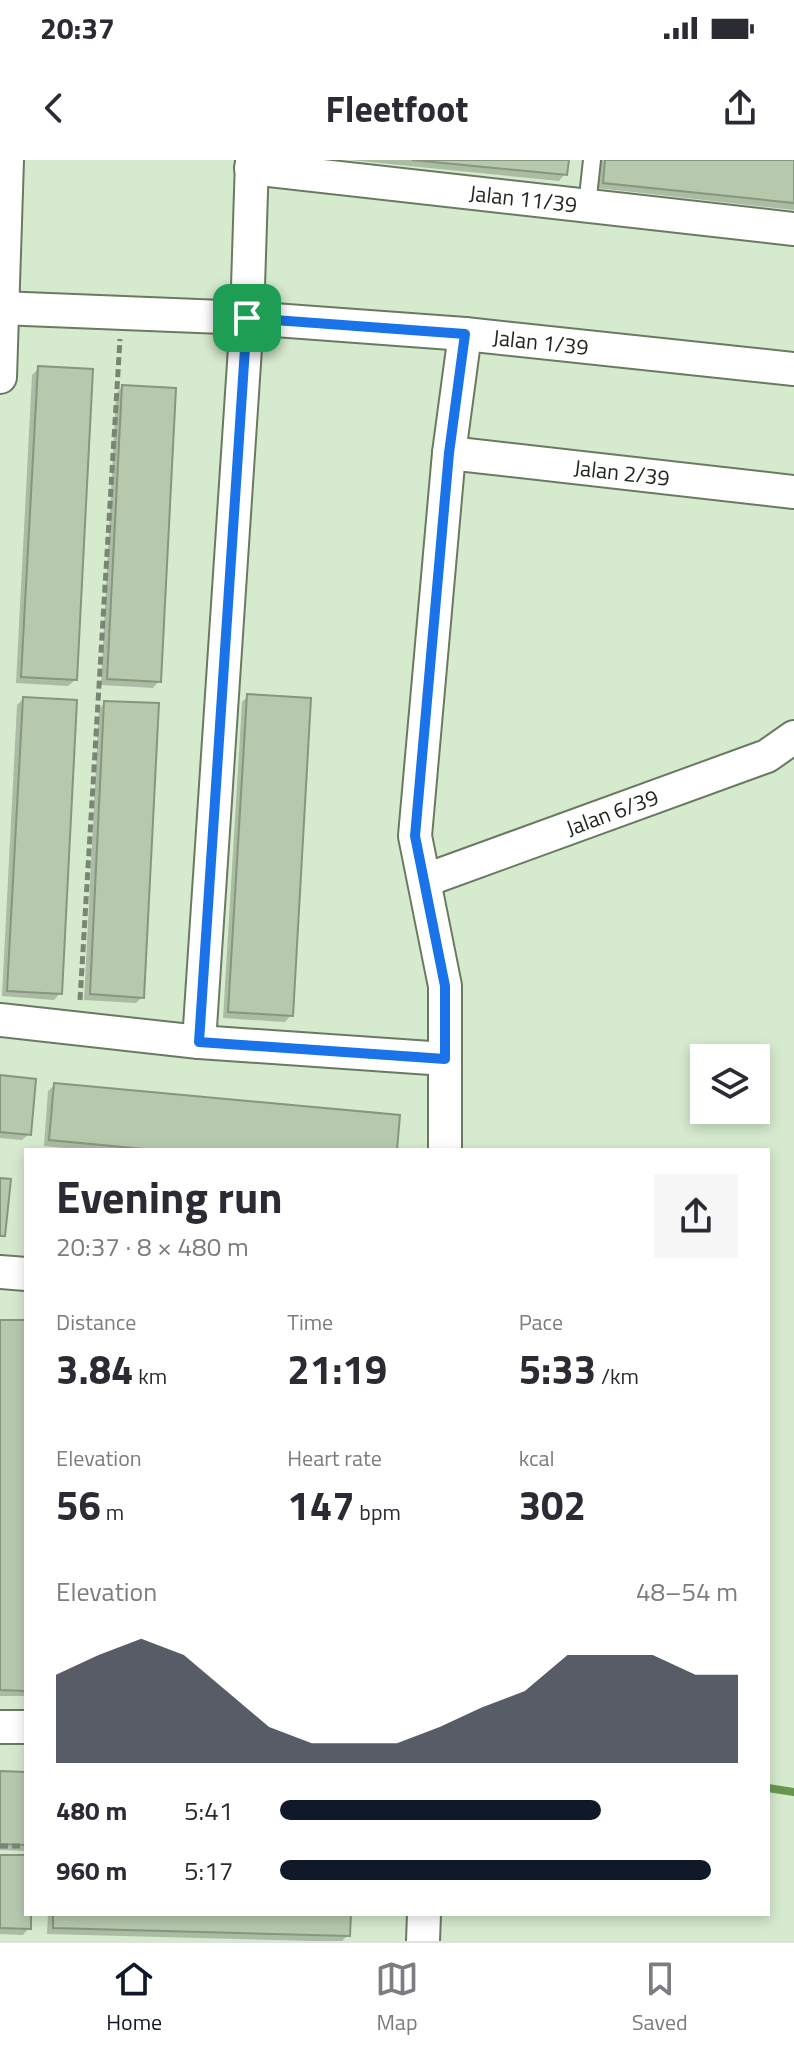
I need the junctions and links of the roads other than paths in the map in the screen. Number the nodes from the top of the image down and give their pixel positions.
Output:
1 (7, 160) edge
2 (592, 160) edge
3 (252, 164) edge
4 (587, 206) junction
5 (794, 229) edge
6 (2, 308) edge
7 (247, 318) junction
8 (465, 334) junction
9 (794, 369) edge
10 (0, 377) edge
11 (449, 453) junction
12 (794, 492) edge
13 (794, 737) edge
14 (426, 880) junction
15 (0, 1020) edge
16 (199, 1042) junction
17 (445, 1059) junction
18 (445, 1148) edge
19 (0, 1272) edge
20 (24, 1274) edge
21 (0, 1727) edge
22 (24, 1727) edge
23 (424, 1916) edge
24 (423, 1941) edge

1 - 6 street
2 - 4 lane
3 - 4 street, Jalan 11/39
3 - 7 street
4 - 5 street, Jalan 11/39
6 - 7 street, Jalan 1/39
6 - 10 street
7 - 8 street, Jalan 1/39
7 - 16 street
8 - 9 street, Jalan 1/39
8 - 11 street
11 - 12 street, Jalan 2/39
11 - 14 street
13 - 14 street, Jalan 6/39
14 - 17 street
15 - 16 street
16 - 17 street
17 - 18 street
19 - 20 street
21 - 22 street
23 - 24 street

